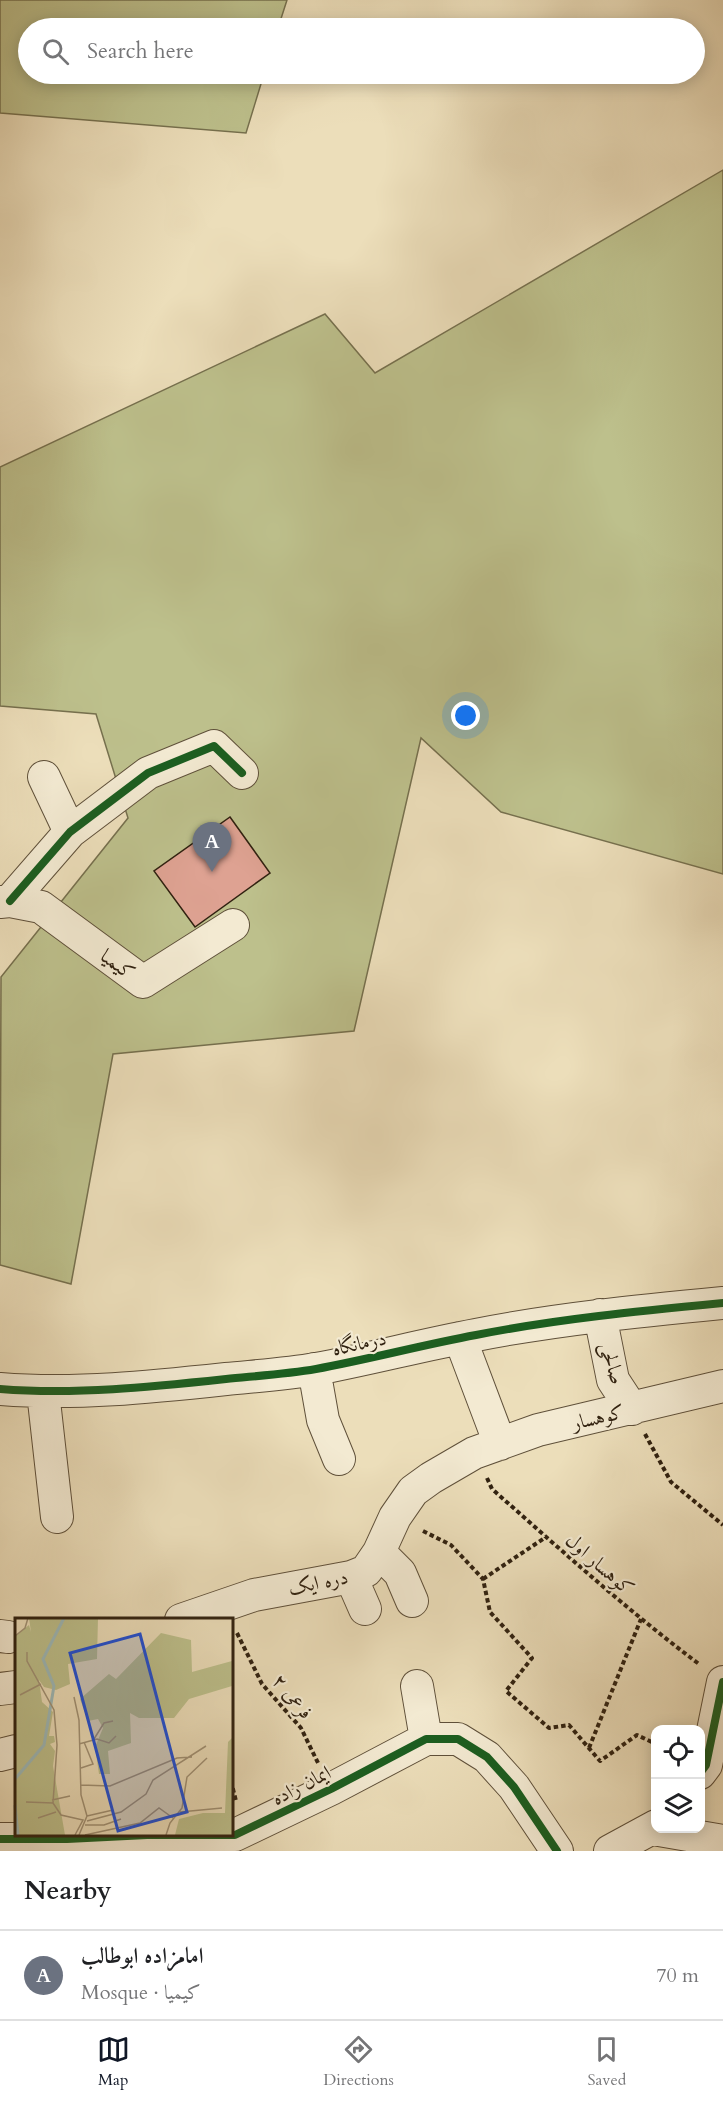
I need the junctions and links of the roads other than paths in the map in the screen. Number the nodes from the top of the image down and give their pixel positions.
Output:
1 (242, 773) dead end
2 (44, 777) dead end
3 (70, 832) junction
4 (5, 902) edge
5 (233, 925) dead end
6 (723, 1303) edge
7 (600, 1315) junction
8 (460, 1338) junction
9 (314, 1369) junction
10 (723, 1386) edge
11 (0, 1389) edge
12 (43, 1392) junction
13 (632, 1409) junction
14 (487, 1449) junction
15 (339, 1459) dead end
16 (57, 1517) dead end
17 (379, 1552) junction
18 (351, 1578) junction
19 (412, 1601) dead end
20 (365, 1610) dead end
21 (187, 1618) edge
22 (723, 1682) edge
23 (417, 1686) dead end
24 (15, 1687) edge
25 (0, 1689) edge
26 (426, 1739) junction
27 (15, 1751) edge
28 (0, 1755) edge
29 (705, 1766) edge
30 (651, 1830) edge
31 (681, 1833) edge
32 (235, 1835) joint
33 (127, 1836) edge
34 (0, 1839) edge
35 (723, 1841) edge
36 (612, 1850) edge
37 (204, 1851) edge
38 (557, 1851) edge

1 - 3 street
2 - 3 street
3 - 4 street
4 - 5 street, کیمیا
6 - 7 street, درمانگاه
7 - 8 street, درمانگاه
7 - 13 street, صالحی
8 - 9 street, درمانگاه
8 - 14 street
9 - 12 street, درمانگاه
9 - 15 street
10 - 13 street, کوهسار
11 - 12 street, درمانگاه
12 - 16 street
13 - 14 street, کوهسار
14 - 17 street, دره ایک
17 - 18 street, دره ایک
17 - 19 street
18 - 20 street
18 - 21 street, دره ایک
22 - 29 street
23 - 26 street
24 - 25 street
26 - 32 street, ایمان زاده
26 - 38 street, ایمان زاده
27 - 28 street
30 - 36 street
31 - 35 street
32 - 37 street
33 - 34 street, ایمان زاده

